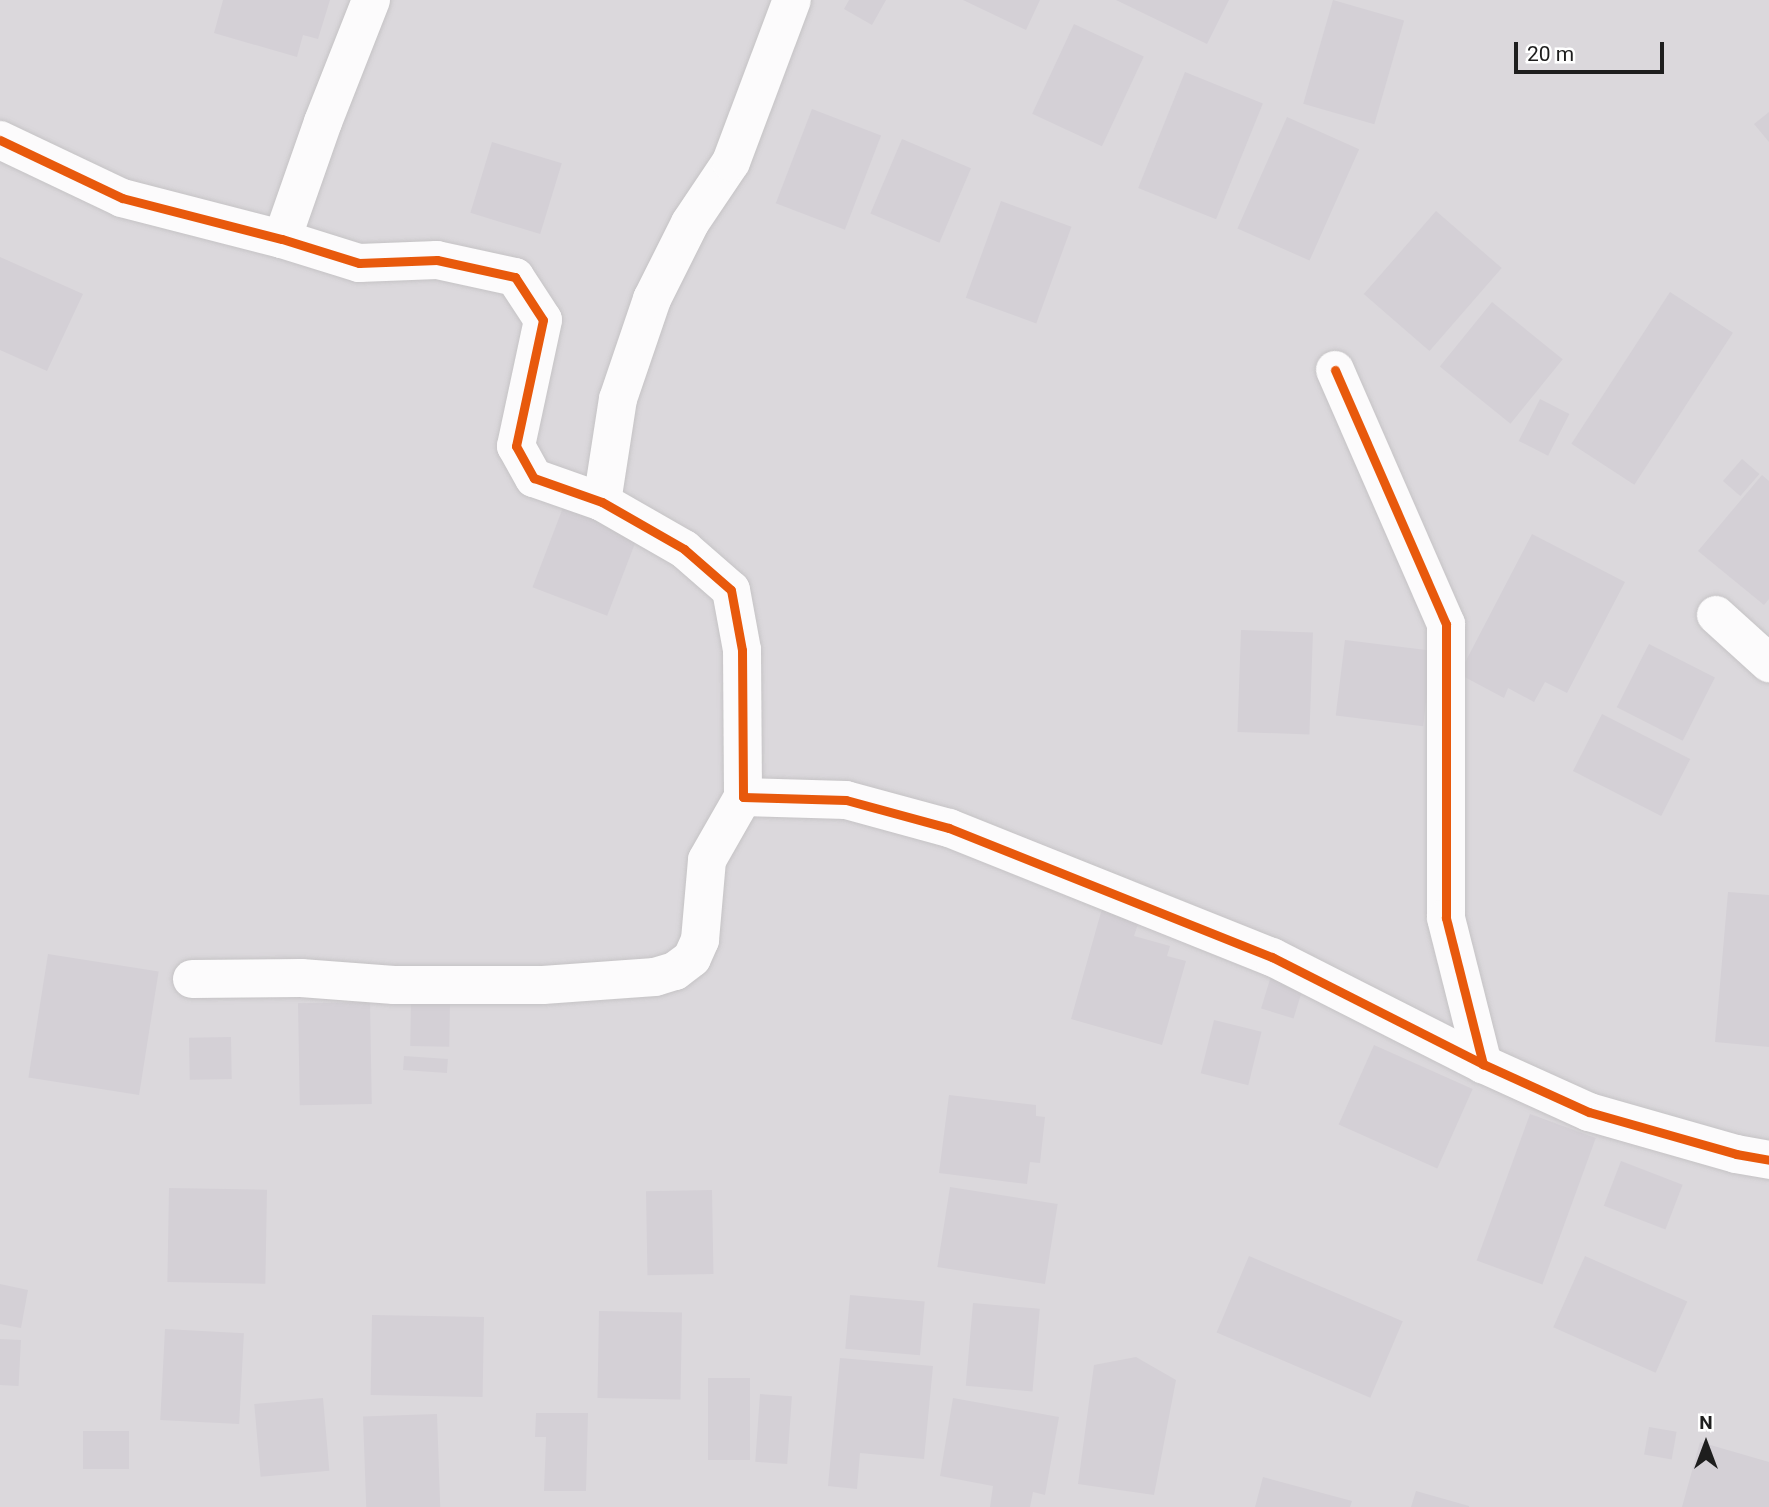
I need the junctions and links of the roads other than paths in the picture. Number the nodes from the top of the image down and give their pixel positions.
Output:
1 (371, 0) edge
2 (792, 0) edge
3 (0, 140) edge
4 (282, 239) junction
5 (1335, 370) dead end
6 (602, 502) junction
7 (1716, 615) dead end
8 (1769, 663) edge
9 (743, 797) junction
10 (192, 979) dead end
11 (1483, 1064) junction
12 (1769, 1160) edge

1 - 4 street
2 - 6 street
3 - 4 street
4 - 6 street
5 - 11 street
6 - 9 street
7 - 8 street
9 - 10 street
9 - 11 street
11 - 12 street

